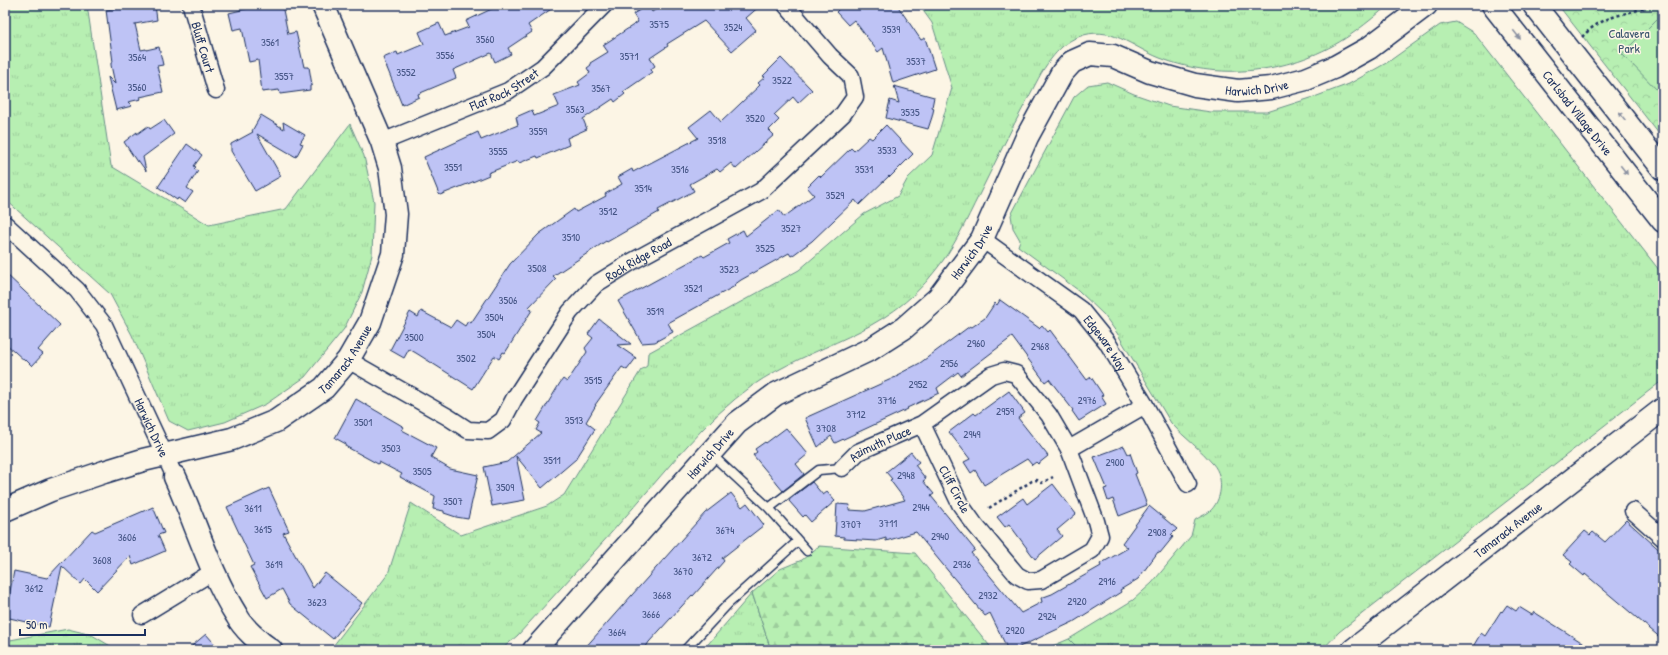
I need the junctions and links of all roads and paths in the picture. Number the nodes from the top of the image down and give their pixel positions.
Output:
1 (191, 5) edge
2 (323, 5) edge
3 (604, 5) edge
4 (786, 5) edge
5 (1426, 5) edge
6 (1493, 5) edge
7 (1534, 5) edge
8 (1652, 5) edge
9 (1582, 38) dead end
10 (216, 90) dead end
11 (382, 142) junction
12 (1663, 169) edge
13 (1663, 221) edge
14 (5, 224) edge
15 (982, 238) junction
16 (348, 360) junction
17 (1145, 405) junction
18 (1663, 409) edge
19 (922, 424) junction
20 (1068, 449) junction
21 (710, 452) junction
22 (165, 455) junction
23 (842, 468) joint
24 (175, 477) joint
25 (1053, 478) dead end
26 (1188, 484) dead end
27 (769, 508) junction
28 (989, 508) dead end
29 (5, 510) edge
30 (1633, 511) dead end
31 (1663, 538) edge
32 (798, 541) junction
33 (807, 551) dead end
34 (214, 571) junction
35 (142, 614) dead end
36 (272, 650) edge
37 (534, 650) edge
38 (685, 650) edge
39 (1353, 650) edge

1 - 10 street, Bluff Court
2 - 11 main road, Tamarack Avenue
3 - 11 street, Flat Rock Street
4 - 16 street, Rock Ridge Road
5 - 15 main road, Harwich Drive
6 -> 13 main road, Carlsbad Village Drive
12 -> 7 main road
8 - 9 path
11 - 16 main road, Tamarack Avenue
14 - 22 street, Harwich Drive
15 - 17 street, Edgeware Way
15 - 21 main road, Harwich Drive
16 - 22 main road, Tamarack Avenue
17 - 20 street
17 - 26 street, Edgeware Way
18 - 39 main road, Tamarack Avenue
19 - 20 street, Cliff Circle
19 - 20 street, Cliff Circle
19 - 23 street, Azimuth Place
21 - 27 lane
21 - 37 main road, Harwich Drive
22 - 24 street, Harwich Drive
22 - 29 main road, Tamarack Avenue
23 - 27 lane
24 - 34 main road, Harwich Drive
25 - 28 path
27 - 32 lane
30 - 31 street
32 - 33 lane
32 - 38 lane
34 - 35 street
34 - 36 main road, Harwich Drive

